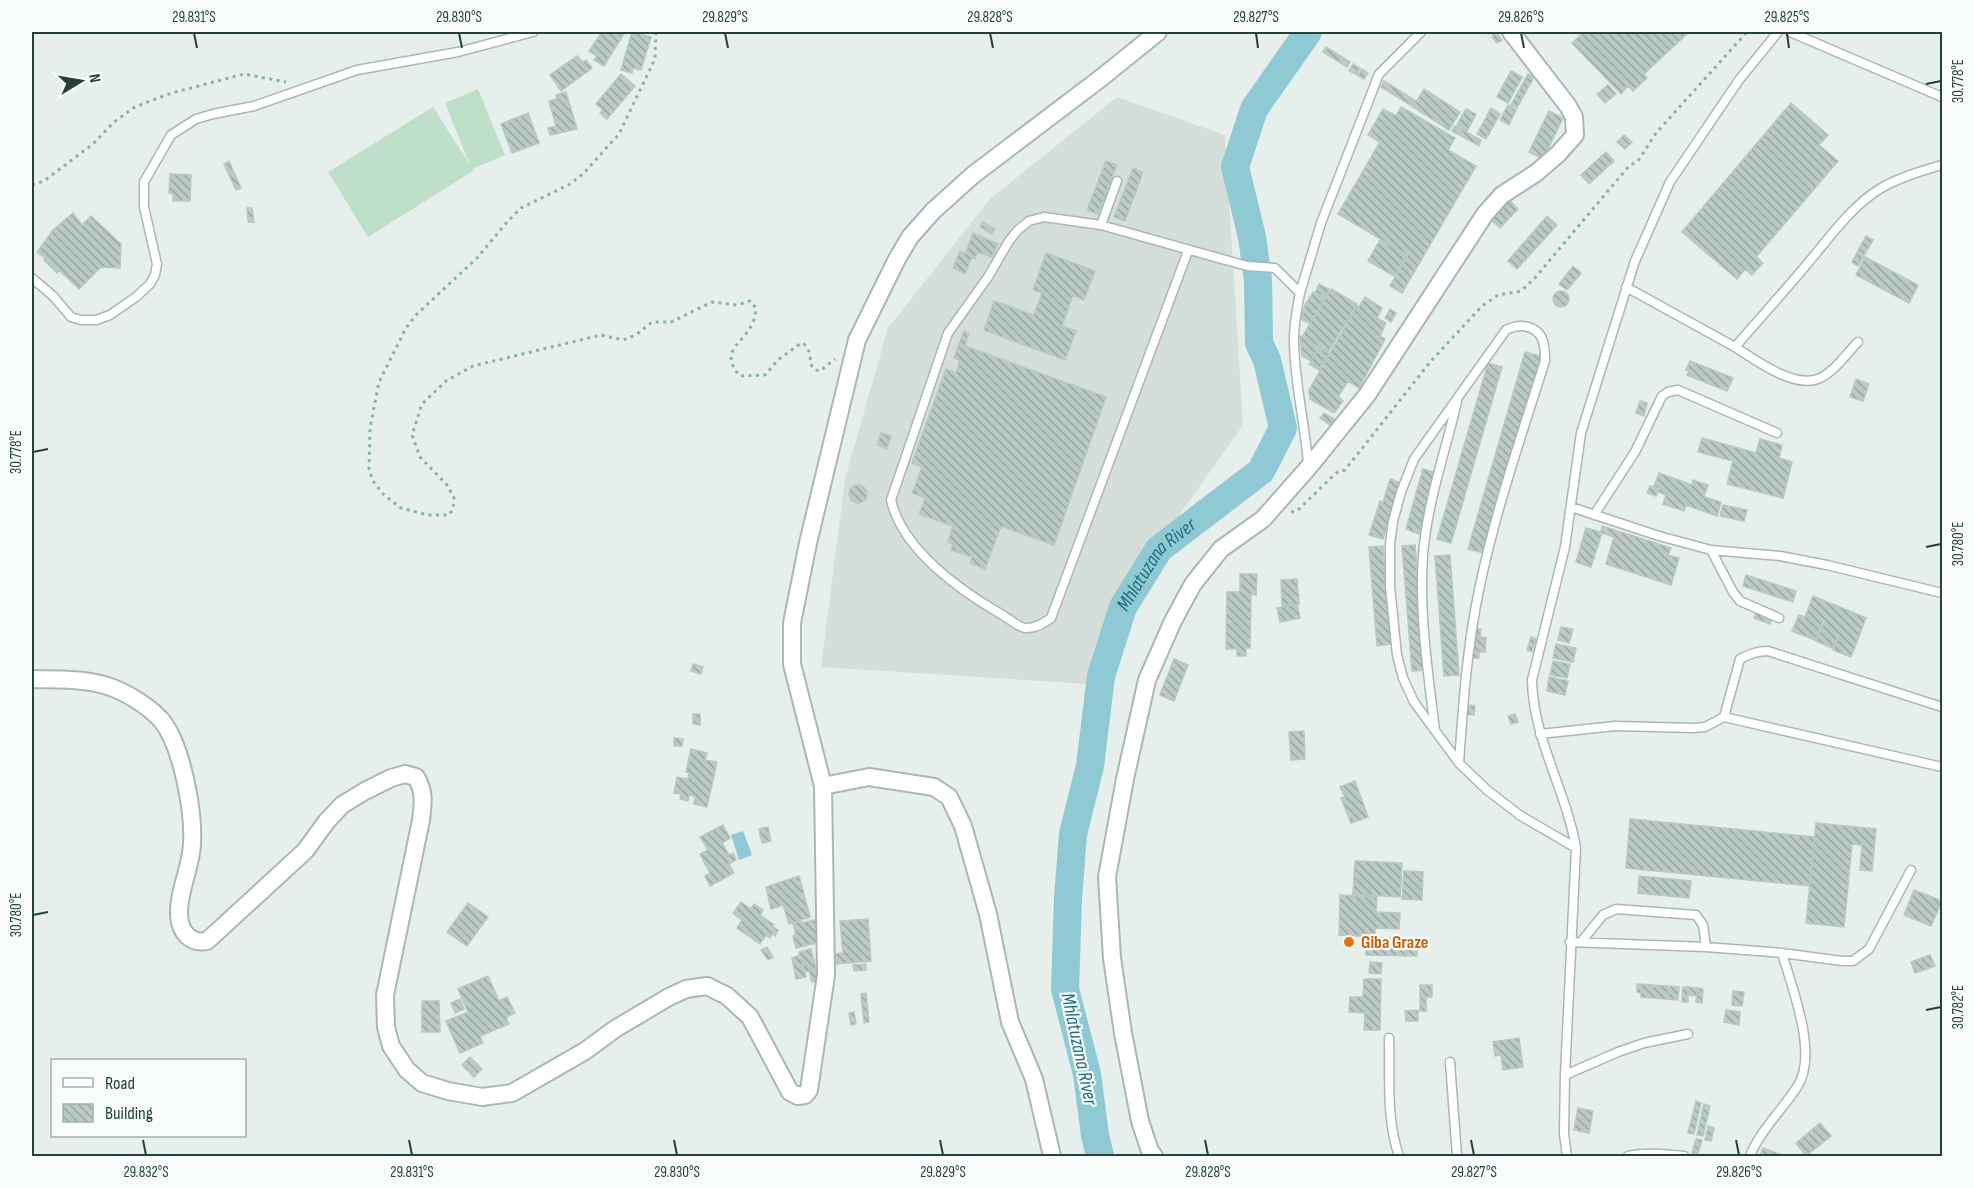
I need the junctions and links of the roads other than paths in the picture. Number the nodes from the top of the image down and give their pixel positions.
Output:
1 (533, 32) edge
2 (1158, 32) edge
3 (1421, 32) edge
4 (1511, 32) edge
5 (1778, 32) edge
6 (1790, 32) edge
7 (1942, 97) edge
8 (1942, 165) edge
9 (1117, 181) dead end
10 (1101, 225) junction
11 (1188, 251) junction
12 (32, 278) edge
13 (1626, 287) junction
14 (1300, 293) junction
15 (1858, 342) dead end
16 (1735, 347) junction
17 (1459, 396) junction
18 (1777, 433) dead end
19 (1308, 468) junction
20 (1571, 507) junction
21 (1594, 515) junction
22 (1711, 550) junction
23 (1942, 594) edge
24 (1779, 618) dead end
25 (32, 679) edge
26 (1942, 707) edge
27 (1724, 717) junction
28 (1435, 731) junction
29 (1540, 734) junction
30 (1459, 763) junction
31 (1942, 767) edge
32 (823, 786) junction
33 (1576, 848) junction
34 (1911, 870) dead end
35 (1570, 942) junction
36 (1581, 942) junction
37 (1706, 947) junction
38 (1782, 952) junction
39 (1688, 1034) dead end
40 (1389, 1038) dead end
41 (1449, 1062) dead end
42 (1565, 1075) junction
43 (1052, 1156) edge
44 (1154, 1156) edge
45 (1399, 1156) edge
46 (1457, 1156) edge
47 (1568, 1156) edge
48 (1628, 1156) edge
49 (1684, 1156) edge
50 (1750, 1156) edge

1 - 12 lane
2 - 32 street
3 - 14 lane
4 - 19 street
5 - 13 lane
6 - 7 lane
8 - 16 lane
9 - 10 lane
10 - 11 lane
10 - 11 lane
11 - 14 lane
13 - 16 lane
13 - 20 lane
14 - 19 lane
15 - 16 lane
17 - 28 lane
17 - 28 lane
17 - 30 lane
18 - 21 lane
19 - 44 street
20 - 21 lane
20 - 29 lane
21 - 22 lane
22 - 23 lane
22 - 24 lane
25 - 32 street
26 - 27 lane
27 - 29 lane
27 - 31 lane
28 - 30 lane
29 - 33 lane
30 - 33 lane
32 - 43 street
33 - 35 lane
34 - 38 lane
35 - 36 lane
35 - 42 lane
36 - 37 lane
36 - 37 lane
37 - 38 lane
38 - 50 lane
39 - 42 lane
40 - 45 lane
41 - 46 lane
42 - 47 lane
48 - 49 lane

